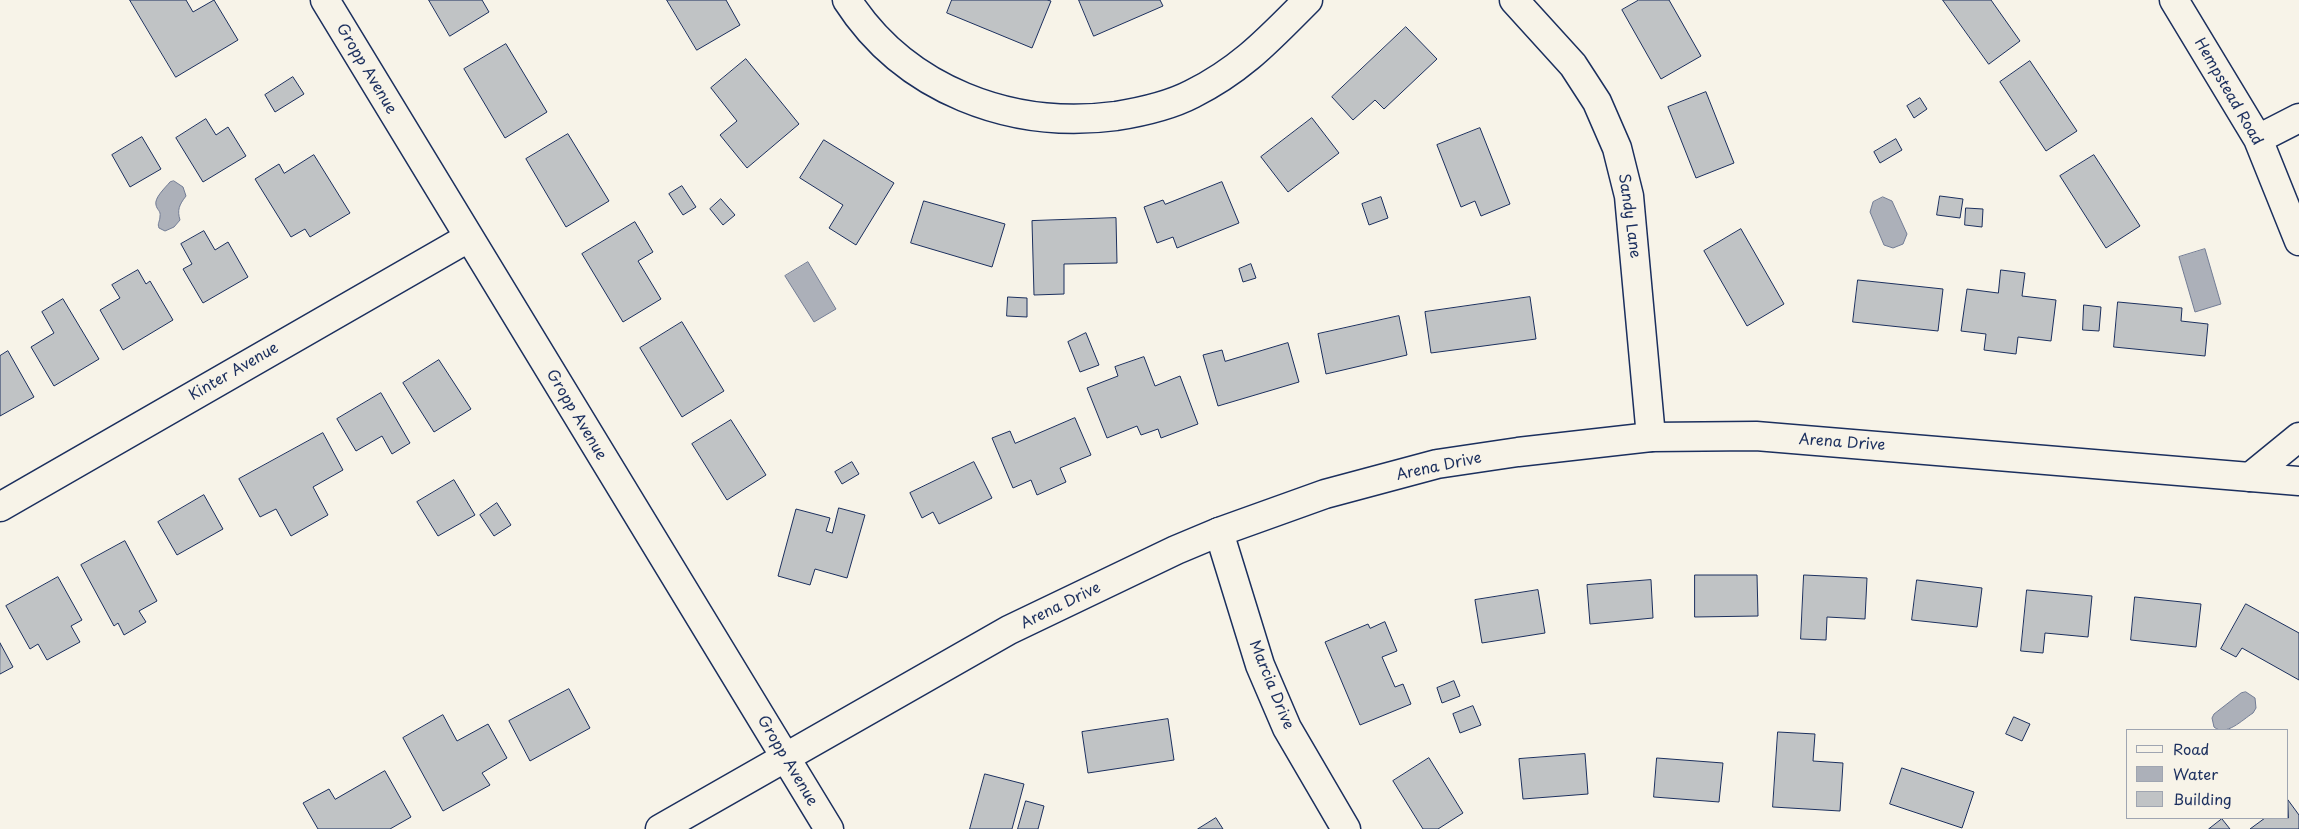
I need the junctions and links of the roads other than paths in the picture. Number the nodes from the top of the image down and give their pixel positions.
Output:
1 (325, 0) edge
2 (847, 0) edge
3 (1308, 0) edge
4 (1514, 0) edge
5 (2174, 0) edge
6 (2299, 118) edge
7 (2258, 139) junction
8 (468, 238) junction
9 (2299, 241) edge
10 (1651, 437) junction
11 (2299, 437) edge
12 (2250, 477) junction
13 (2299, 481) edge
14 (0, 507) edge
15 (1219, 532) junction
16 (786, 758) junction
17 (660, 829) edge
18 (829, 829) edge
19 (1346, 829) edge

1 - 8 street, Gropp Avenue
2 - 3 street
4 - 10 street, Sandy Lane
5 - 7 street, Hempstead Road
6 - 7 street
7 - 9 street, Hempstead Road
8 - 14 street, Kinter Avenue
8 - 16 street, Gropp Avenue
10 - 12 street, Arena Drive
10 - 15 street, Arena Drive
11 - 12 street
12 - 13 street, Arena Drive
15 - 16 street, Arena Drive
15 - 19 street, Marcia Drive
16 - 17 street, Arena Drive
16 - 18 street, Gropp Avenue

